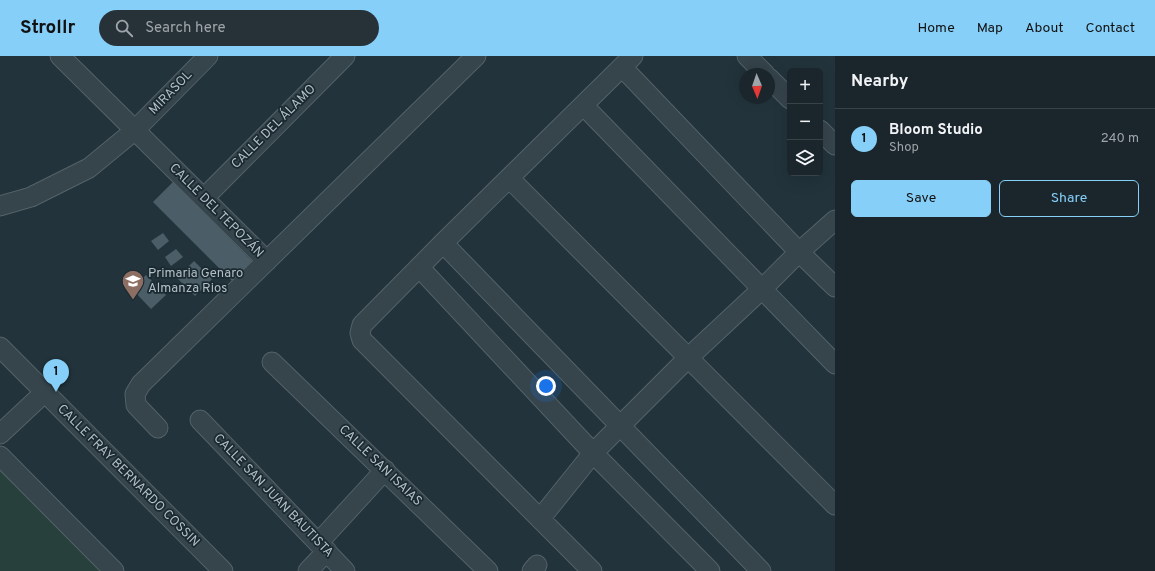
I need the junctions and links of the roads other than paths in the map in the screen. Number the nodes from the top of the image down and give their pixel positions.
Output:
1 (60, 56) edge
2 (345, 56) edge
3 (476, 56) edge
4 (747, 56) edge
5 (202, 58) edge
6 (628, 61) edge
7 (759, 68) edge
8 (775, 84) edge
9 (787, 96) edge
10 (583, 106) junction
11 (134, 131) junction
12 (823, 133) edge
13 (835, 145) edge
14 (509, 178) junction
15 (204, 198) junction
16 (0, 206) edge
17 (835, 220) edge
18 (443, 243) junction
19 (799, 252) junction
20 (267, 261) junction
21 (419, 267) junction
22 (835, 287) edge
23 (762, 289) junction
24 (0, 347) edge
25 (689, 357) junction
26 (272, 362) dead end
27 (835, 364) edge
28 (45, 392) junction
29 (200, 420) dead end
30 (621, 426) junction
31 (158, 428) dead end
32 (0, 434) edge
33 (593, 453) junction
34 (0, 456) edge
35 (385, 470) junction
36 (835, 505) edge
37 (540, 519) junction
38 (322, 547) junction
39 (114, 571) edge
40 (223, 571) edge
41 (308, 571) edge
42 (345, 571) edge
43 (488, 571) edge
44 (592, 571) edge
45 (710, 571) edge
46 (761, 571) edge

1 - 11 street, CALLE DEL TEPOZÁN
2 - 15 street, CALLE DEL ÁLAMO
3 - 20 street, CALLE DEL TEPOZÁN
4 - 7 street
5 - 11 street, MIRASOL
6 - 10 street
6 - 19 street
8 - 9 street
10 - 14 street
10 - 23 street
11 - 15 street, CALLE DEL TEPOZÁN
11 - 16 street, MIRASOL
12 - 13 street
14 - 18 street
14 - 25 street
15 - 20 street, CALLE DEL TEPOZÁN
17 - 19 street
18 - 21 street
18 - 30 street
19 - 22 street
19 - 23 street
20 - 31 street
21 - 33 street
21 - 37 street
23 - 25 street
23 - 27 street
24 - 28 street, CALLE FRAY BERNARDO COSSIN
25 - 30 street
25 - 36 street
26 - 35 street, CALLE SAN ISAIAS
28 - 32 street
28 - 40 street, CALLE FRAY BERNARDO COSSIN
29 - 38 street, CALLE SAN JUAN BAUTISTA
30 - 33 street
30 - 46 street
33 - 37 street
33 - 45 street
34 - 39 street
35 - 38 street
35 - 43 street, CALLE SAN ISAIAS
37 - 44 street
38 - 41 street
38 - 42 street, CALLE SAN JUAN BAUTISTA

